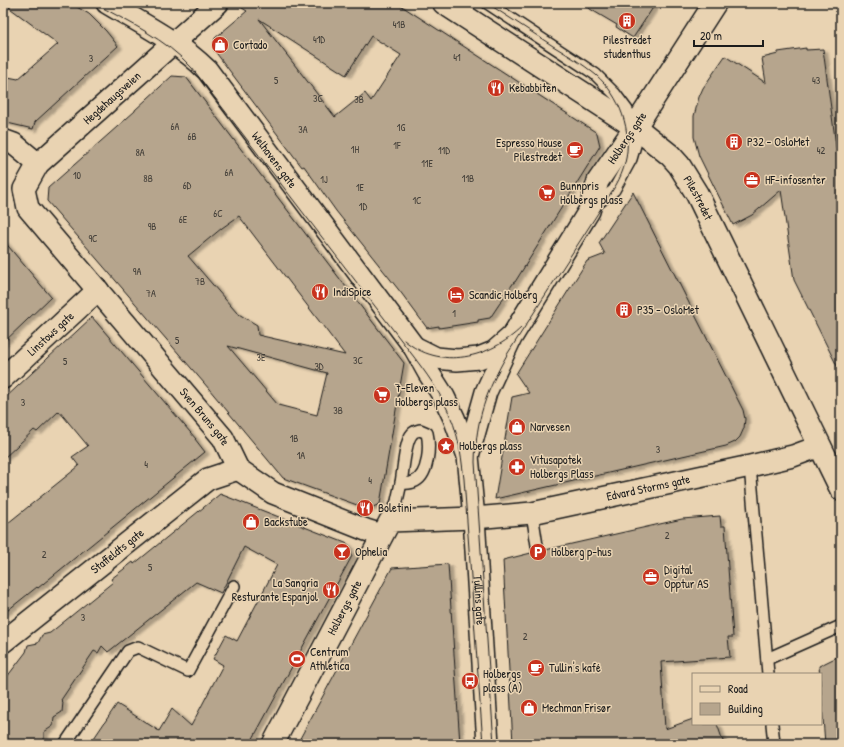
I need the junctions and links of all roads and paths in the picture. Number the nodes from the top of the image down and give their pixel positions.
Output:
1 (107, 3) edge
2 (218, 3) edge
3 (444, 3) edge
4 (487, 3) edge
5 (715, 3) edge
6 (175, 42) junction
7 (635, 127) junction
8 (3, 140) edge
9 (38, 164) junction
10 (98, 290) junction
11 (511, 338) junction
12 (414, 347) junction
13 (3, 378) edge
14 (820, 446) junction
15 (468, 456) junction
16 (750, 466) junction
17 (238, 469) junction
18 (401, 483) dead end
19 (841, 489) edge
20 (532, 513) junction
21 (474, 518) junction
22 (386, 528) junction
23 (538, 552) dead end
24 (234, 586) dead end
25 (841, 626) edge
26 (3, 642) edge
27 (767, 659) junction
28 (768, 673) edge
29 (772, 725) edge
30 (65, 744) edge
31 (273, 744) edge
32 (488, 744) edge
33 (774, 744) edge

1 - 6 street, Welhavens gate
2 - 6 street, Hegdehaugsveien
3 - 7 main road, Pilestredet
4 - 7 lane
5 - 7 main road, Holbergs gate
6 - 9 street, Hegdehaugsveien
6 - 12 street, Welhavens gate
7 - 11 street, Holbergs gate
7 - 14 main road, Pilestredet
8 - 9 street
9 - 10 street, Sven Bruns gate
10 - 13 street, Linstows gate
10 - 17 street, Sven Bruns gate
11 - 12 street
11 - 15 street
12 - 15 street
14 - 16 street, Edvard Storms gate
14 - 19 main road, Pilestredet
15 - 21 street, Tullins gate
16 - 20 street, Edvard Storms gate
16 - 27 lane
17 - 22 street, Sven Bruns gate
17 - 26 street, Staffeldts gate
18 - 22 lane
20 - 21 street, Edvard Storms gate
20 - 23 lane
21 - 22 street, Sven Bruns gate
21 - 32 street, Tullins gate
22 - 31 street, Holbergs gate
24 - 30 lane
25 - 27 lane
27 - 28 lane
29 - 33 lane

